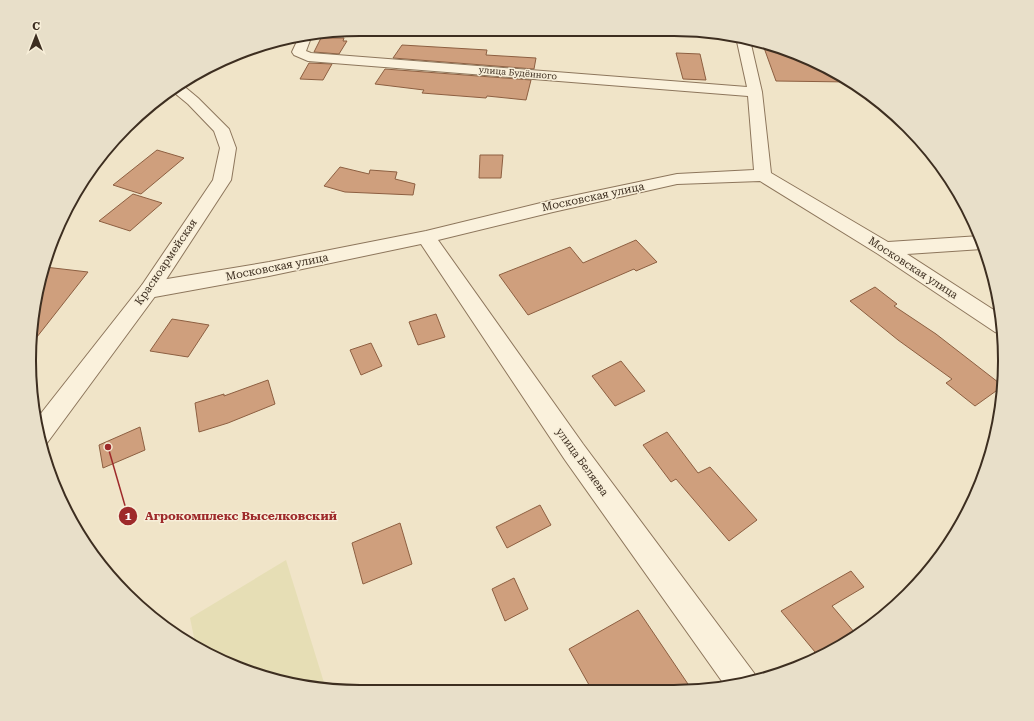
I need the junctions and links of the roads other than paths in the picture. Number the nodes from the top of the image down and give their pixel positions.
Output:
1 (304, 41) edge
2 (747, 44) edge
3 (181, 91) edge
4 (755, 92) junction
5 (763, 175) junction
6 (426, 237) junction
7 (976, 242) edge
8 (885, 249) junction
9 (149, 290) junction
10 (995, 322) edge
11 (43, 429) edge
12 (739, 679) edge

1 - 4 street, улица Будённого
2 - 4 street
3 - 9 street, Красноармейская
4 - 5 street
5 - 6 street, Московская улица
5 - 8 street, Московская улица
6 - 9 street, Московская улица
6 - 12 street, улица Беляева
7 - 8 street
8 - 10 street, Московская улица
9 - 11 street, Красноармейская

